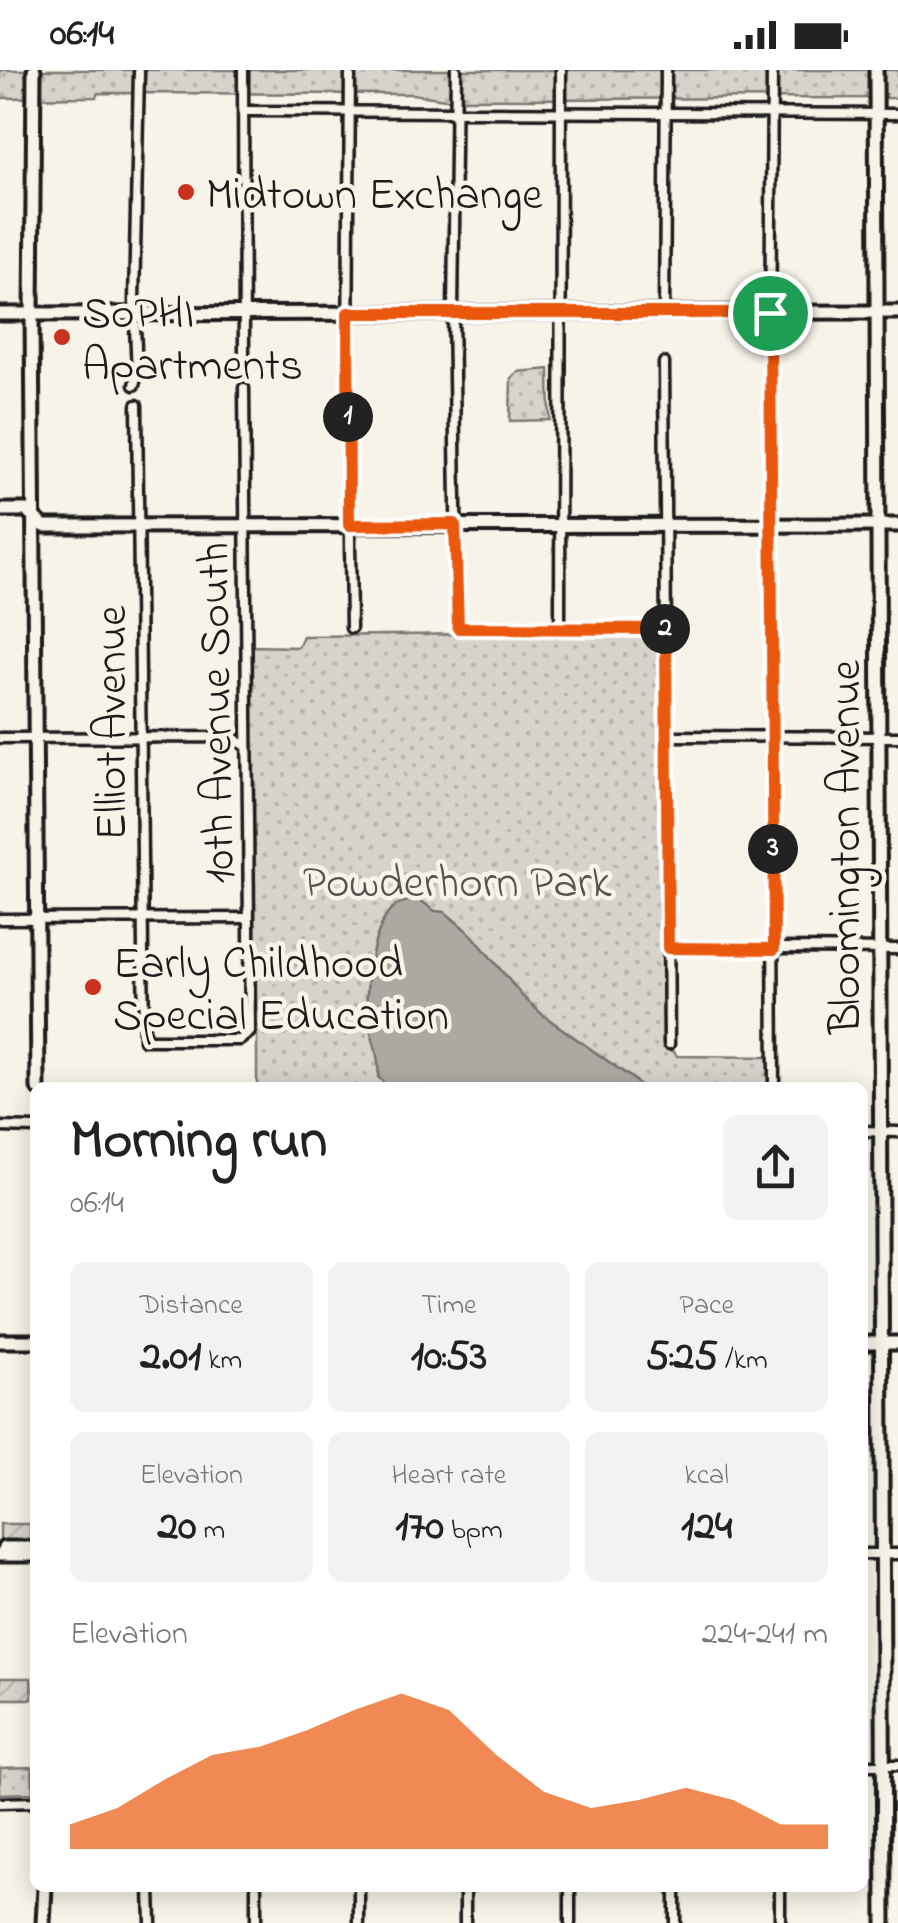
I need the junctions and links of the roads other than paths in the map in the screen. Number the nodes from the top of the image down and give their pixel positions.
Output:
1 (34, 70) edge
2 (243, 70) edge
3 (350, 70) edge
4 (456, 70) edge
5 (561, 70) edge
6 (666, 70) edge
7 (876, 70) edge
8 (772, 71) edge
9 (139, 72) edge
10 (455, 106) junction
11 (350, 107) junction
12 (876, 108) junction
13 (244, 109) junction
14 (561, 114) junction
15 (666, 114) junction
16 (898, 114) edge
17 (771, 115) junction
18 (876, 312) junction
19 (898, 312) edge
20 (348, 313) junction
21 (453, 313) junction
22 (664, 313) junction
23 (770, 313) junction
24 (0, 314) edge
25 (32, 314) junction
26 (134, 314) junction
27 (244, 314) junction
28 (559, 314) junction
29 (664, 363) dead end
30 (239, 370) dead end
31 (134, 386) dead end
32 (244, 388) dead end
33 (137, 406) dead end
34 (0, 510) edge
35 (34, 518) junction
36 (244, 524) junction
37 (455, 524) junction
38 (560, 524) junction
39 (664, 524) junction
40 (140, 525) junction
41 (349, 525) junction
42 (771, 525) junction
43 (876, 525) junction
44 (898, 525) edge
45 (350, 628) dead end
46 (560, 629) junction
47 (666, 629) junction
48 (246, 720) junction
49 (232, 736) junction
50 (666, 736) junction
51 (141, 737) junction
52 (772, 737) junction
53 (898, 737) edge
54 (0, 738) edge
55 (34, 738) junction
56 (878, 738) junction
57 (246, 746) junction
58 (248, 918) junction
59 (0, 919) edge
60 (37, 919) junction
61 (142, 919) junction
62 (668, 948) junction
63 (879, 948) junction
64 (898, 948) edge
65 (774, 949) junction
66 (144, 1040) joint
67 (669, 1044) dead end
68 (38, 1082) edge
69 (774, 1082) edge
70 (0, 1127) edge
71 (30, 1128) edge
72 (868, 1131) edge
73 (880, 1132) junction
74 (898, 1132) edge
75 (0, 1341) edge
76 (30, 1341) edge
77 (868, 1343) edge
78 (882, 1343) junction
79 (898, 1343) edge
80 (30, 1551) edge
81 (0, 1552) edge
82 (868, 1554) edge
83 (883, 1554) junction
84 (898, 1554) edge
85 (884, 1764) junction
86 (868, 1765) edge
87 (898, 1765) edge
88 (30, 1802) edge
89 (0, 1803) edge
90 (45, 1892) edge
91 (150, 1892) edge
92 (256, 1892) edge
93 (359, 1892) edge
94 (465, 1892) edge
95 (570, 1892) edge
96 (675, 1892) edge
97 (780, 1892) edge
98 (43, 1923) edge
99 (151, 1923) edge
100 (256, 1923) edge
101 (360, 1923) edge
102 (466, 1923) edge
103 (570, 1923) edge
104 (675, 1923) edge
105 (780, 1923) edge
106 (884, 1923) edge

1 - 25 street
2 - 13 street
3 - 11 street
4 - 10 street
5 - 14 street
6 - 15 street
7 - 12 street, Bloomington Avenue
8 - 17 street
9 - 26 street
10 - 11 street
10 - 14 street
10 - 21 street
11 - 13 street
11 - 20 street
12 - 16 street
12 - 17 street
12 - 18 street, Bloomington Avenue
13 - 27 street
14 - 15 street
14 - 28 street
15 - 17 street
15 - 22 street
17 - 23 street
18 - 19 street
18 - 23 street
18 - 43 street, Bloomington Avenue
20 - 21 street
20 - 27 street
20 - 41 street
21 - 28 street
21 - 37 street
22 - 23 street
22 - 28 street
23 - 42 street
24 - 25 street
25 - 26 street
25 - 35 street
26 - 27 street
26 - 31 street
27 - 30 street
28 - 38 street
29 - 39 street
32 - 36 street, 10th Avenue South
33 - 40 street, Elliot Avenue
34 - 35 street
35 - 40 street
35 - 55 street
36 - 40 street
36 - 41 street
36 - 48 street, 10th Avenue South
37 - 38 street
37 - 41 street
37 - 46 street
38 - 39 street
38 - 46 street
39 - 42 street
39 - 47 street
40 - 51 street, Elliot Avenue
41 - 45 street
42 - 43 street
42 - 52 street
43 - 44 street
43 - 56 street, Bloomington Avenue
46 - 47 street
47 - 50 street
48 - 49 street
48 - 57 street, 10th Avenue South
49 - 51 street
49 - 57 street
50 - 52 street
50 - 62 street
51 - 55 street
51 - 61 street, Elliot Avenue
52 - 56 street
52 - 65 street
53 - 56 street
54 - 55 street
55 - 60 street
56 - 63 street, Bloomington Avenue
57 - 58 street, 10th Avenue South
58 - 61 street
58 - 66 street, 10th Avenue South
59 - 60 street
60 - 61 street
60 - 68 street
61 - 66 street, Elliot Avenue
62 - 65 street
62 - 67 street
63 - 64 street
63 - 65 street
63 - 73 street, Bloomington Avenue
65 - 69 street
70 - 71 street
72 - 73 street
73 - 74 street
73 - 78 street, Bloomington Avenue
75 - 76 street
77 - 78 street
78 - 79 street
78 - 83 street, Bloomington Avenue
80 - 81 street
82 - 83 street
83 - 84 street
83 - 85 street, Bloomington Avenue
85 - 86 street
85 - 87 street
85 - 106 street, Bloomington Avenue
88 - 89 street
90 - 98 street
91 - 99 street
92 - 100 street
93 - 101 street
94 - 102 street
95 - 103 street
96 - 104 street
97 - 105 street

